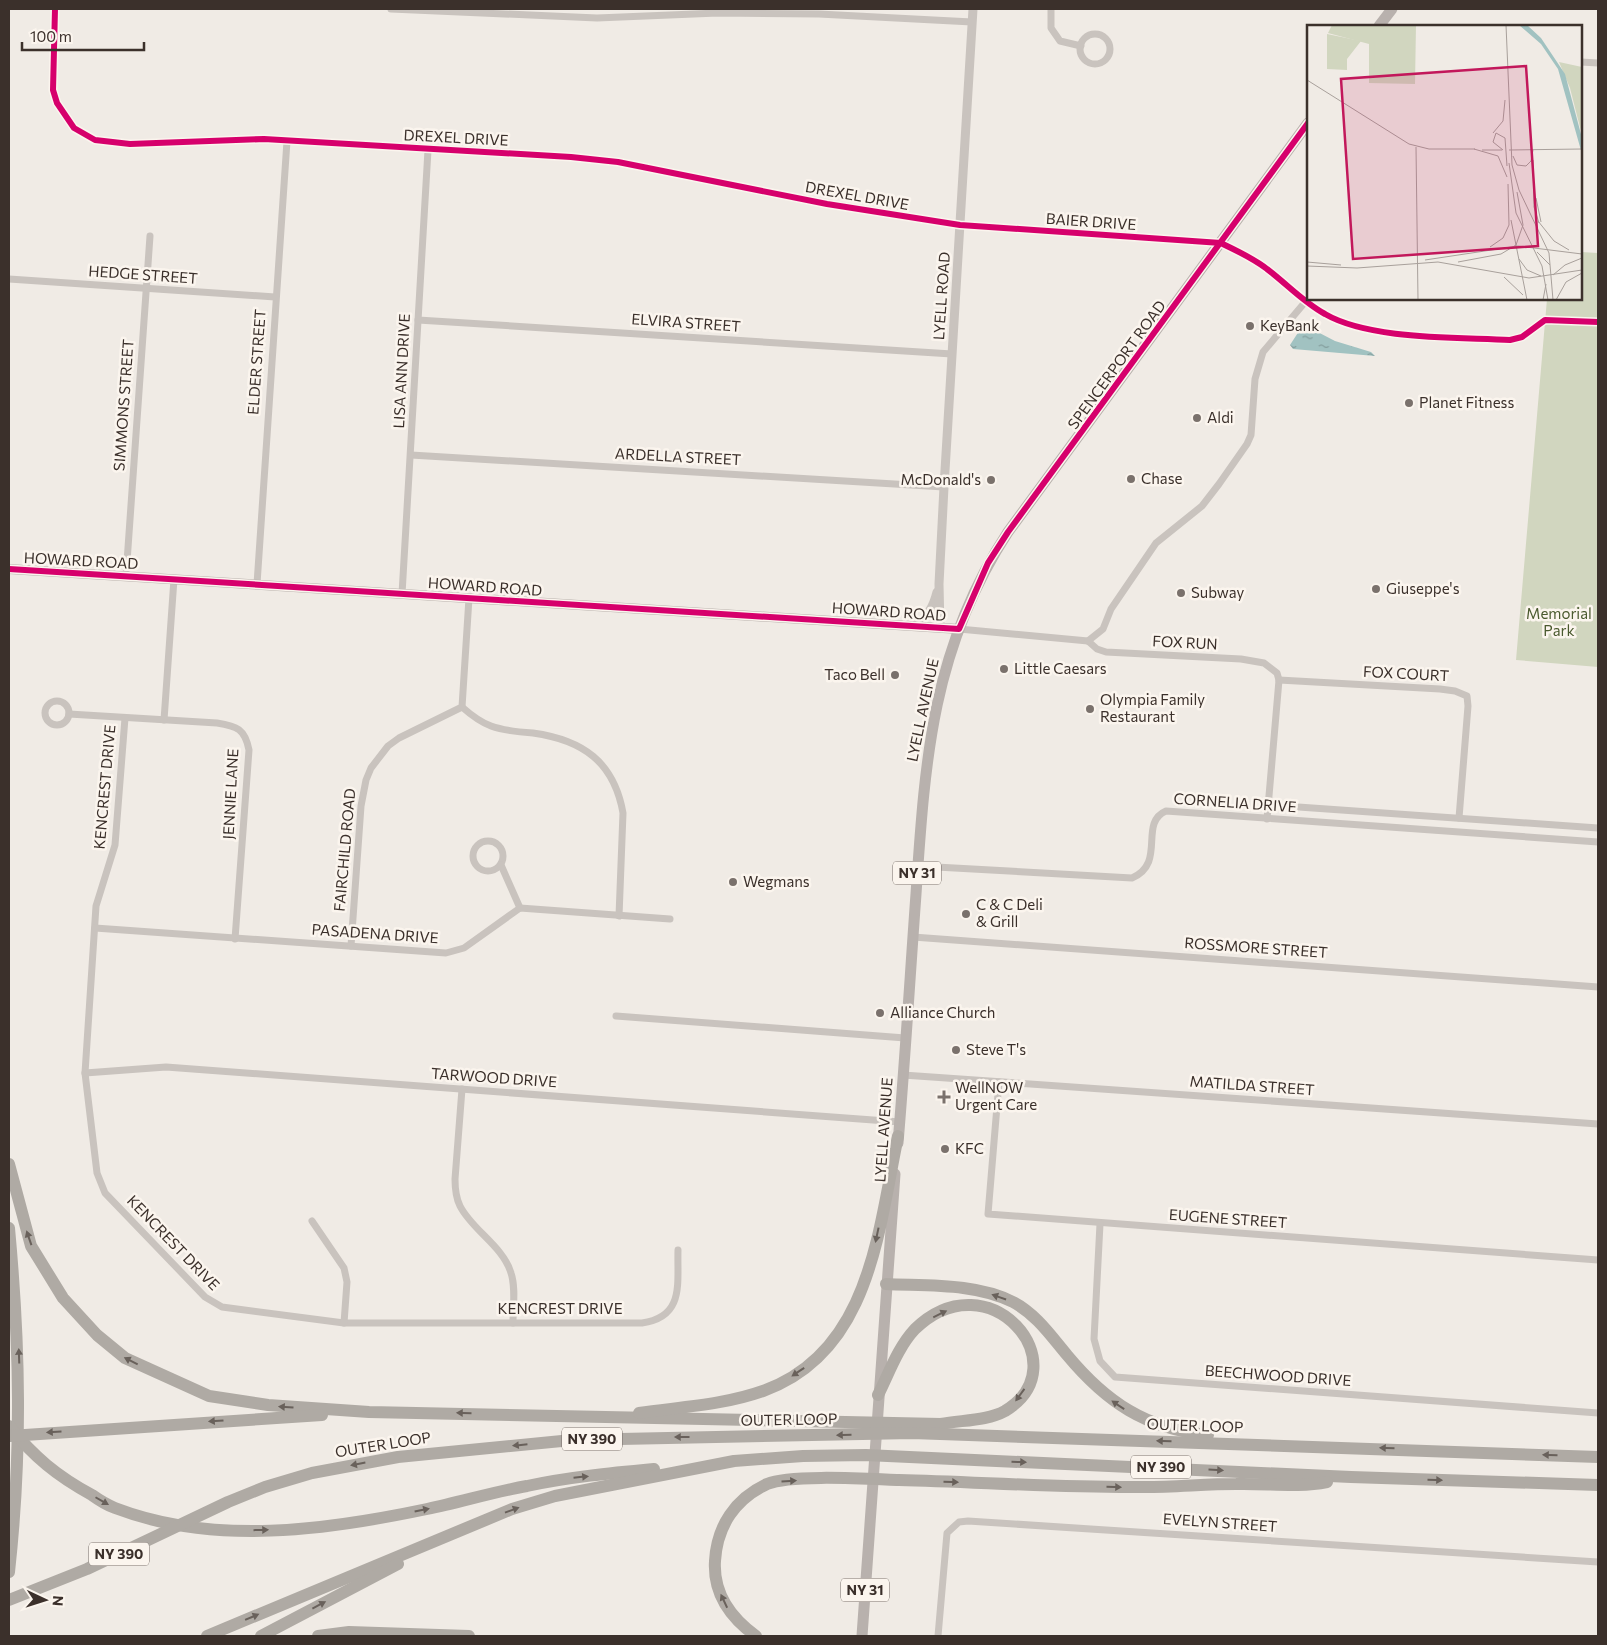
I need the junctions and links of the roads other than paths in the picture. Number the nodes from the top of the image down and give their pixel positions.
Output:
1 (55, 9) edge
2 (390, 9) edge
3 (973, 9) edge
4 (1051, 9) edge
5 (1392, 9) edge
6 (445, 10) edge
7 (972, 22) junction
8 (1380, 25) edge
9 (1080, 46) junction
10 (1582, 62) edge
11 (1598, 64) edge
12 (1307, 124) edge
13 (287, 140) junction
14 (428, 150) junction
15 (960, 225) junction
16 (150, 236) dead end
17 (1221, 243) junction
18 (9, 279) edge
19 (146, 289) junction
20 (275, 297) junction
21 (1306, 301) junction
22 (418, 320) junction
23 (1598, 322) edge
24 (952, 354) junction
25 (411, 455) junction
26 (944, 487) junction
27 (9, 570) edge
28 (126, 576) junction
29 (174, 579) junction
30 (257, 584) junction
31 (939, 584) junction
32 (402, 594) junction
33 (469, 598) junction
34 (915, 626) junction
35 (940, 628) junction
36 (959, 629) junction
37 (1088, 641) junction
38 (1279, 680) junction
39 (462, 708) junction
40 (69, 714) dead end
41 (125, 718) junction
42 (164, 720) junction
43 (1269, 805) junction
44 (1459, 818) junction
45 (1267, 819) junction
46 (1598, 828) edge
47 (1598, 842) edge
48 (501, 865) junction
49 (918, 866) junction
50 (520, 908) junction
51 (619, 916) junction
52 (670, 919) dead end
53 (95, 928) junction
54 (913, 937) junction
55 (235, 939) junction
56 (351, 946) junction
57 (1598, 987) edge
58 (616, 1016) dead end
59 (906, 1038) junction
60 (86, 1073) junction
61 (903, 1074) junction
62 (999, 1082) junction
63 (462, 1089) junction
64 (900, 1122) junction
65 (1598, 1124) edge
66 (898, 1136) junction
67 (9, 1164) edge
68 (312, 1221) dead end
69 (1100, 1224) junction
70 (9, 1228) edge
71 (678, 1250) dead end
72 (1598, 1260) edge
73 (886, 1284) junction
74 (513, 1323) junction
75 (344, 1324) junction
76 (878, 1395) junction
77 (369, 1412) junction
78 (1598, 1413) edge
79 (600, 1418) junction
80 (941, 1424) junction
81 (9, 1426) edge
82 (963, 1435) junction
83 (9, 1436) edge
84 (1318, 1445) junction
85 (1598, 1457) edge
86 (734, 1461) junction
87 (15, 1470) junction
88 (1351, 1478) junction
89 (1598, 1485) edge
90 (9, 1494) edge
91 (466, 1527) junction
92 (1598, 1562) edge
93 (9, 1572) edge
94 (9, 1600) edge
95 (207, 1636) edge
96 (261, 1636) edge
97 (318, 1636) edge
98 (469, 1636) edge
99 (756, 1636) edge
100 (862, 1636) edge
101 (938, 1636) edge

1 - 13 street, DREXEL DRIVE
2 - 6 street
3 - 7 street, LYELL ROAD
4 - 9 street
5 - 8 main road
6 - 7 street
7 - 15 street, LYELL ROAD
9 - 9 street
10 - 11 street
12 - 17 main road, SPENCERPORT ROAD / NY 31
13 - 14 street, DREXEL DRIVE
13 - 20 street, ELDER STREET
14 - 15 street, DREXEL DRIVE
14 - 22 street, LISA ANN DRIVE
15 - 17 street, BAIER DRIVE
15 - 24 street, LYELL ROAD
16 - 19 street, SIMMONS STREET
17 - 21 street
17 - 36 main road, SPENCERPORT ROAD / NY 31
18 - 19 street, HEDGE STREET
19 - 20 street, HEDGE STREET
19 - 28 street, SIMMONS STREET
20 - 30 street, ELDER STREET
21 - 23 street
21 - 37 street
22 - 24 street, ELVIRA STREET
22 - 25 street, LISA ANN DRIVE
24 - 26 street, LYELL ROAD
25 - 26 street, ARDELLA STREET
25 - 32 street, LISA ANN DRIVE
26 - 31 street, LYELL ROAD
27 - 28 main road, HOWARD ROAD
28 - 29 main road, HOWARD ROAD
29 - 30 main road, HOWARD ROAD
29 - 42 street
30 - 32 main road, HOWARD ROAD
31 - 34 street, LYELL ROAD
31 - 35 street, LYELL ROAD
32 - 33 main road, HOWARD ROAD
33 - 34 main road, HOWARD ROAD
33 - 39 street
34 - 35 main road, HOWARD ROAD
35 - 36 main road, HOWARD ROAD
36 - 37 street, FOX RUN
36 - 49 main road, LYELL AVENUE / NY 31
37 - 38 street, FOX RUN
38 - 43 street
38 - 44 street, FOX COURT
39 - 51 street
39 - 56 street, FAIRCHILD ROAD
40 - 41 street
41 - 42 street
41 - 53 street, KENCREST DRIVE
42 - 55 street, JENNIE LANE
43 - 44 street
43 - 45 street
44 - 46 street
45 - 47 street, CORNELIA DRIVE
45 - 49 street, CORNELIA DRIVE
48 - 48 street
48 - 50 street
49 - 54 main road, LYELL AVENUE / NY 31
50 - 51 street
50 - 56 street, PASADENA DRIVE
51 - 52 street
53 - 55 street, PASADENA DRIVE
53 - 60 street, KENCREST DRIVE
54 - 57 street, ROSSMORE STREET
54 - 59 main road, LYELL AVENUE / NY 31
55 - 56 street, PASADENA DRIVE
58 - 59 street
59 - 61 main road, LYELL AVENUE / NY 31
60 - 63 street, TARWOOD DRIVE
60 - 75 street, KENCREST DRIVE
61 - 62 street, MATILDA STREET
61 - 64 main road, LYELL AVENUE / NY 31
62 - 65 street, MATILDA STREET
62 - 69 street, EUGENE STREET
63 - 64 street, TARWOOD DRIVE
63 - 74 street
64 - 66 main road, LYELL AVENUE / NY 31
66 - 73 main road, LYELL AVENUE / NY 31
66 -> 79 highway
77 -> 67 highway
68 - 75 street
69 - 72 street, EUGENE STREET
69 - 78 street, BEECHWOOD DRIVE
87 -> 70 highway
71 - 74 street, KENCREST DRIVE
73 - 76 main road, LYELL AVENUE / NY 31
84 -> 73 highway
74 - 75 street, KENCREST DRIVE
76 -> 80 highway
76 - 100 main road, LYELL AVENUE / NY 31
79 -> 77 highway
77 -> 83 highway
79 - 80 highway
80 - 82 highway
81 -> 86 highway
84 -> 82 highway, OUTER LOOP / NY 390
82 -> 94 highway, OUTER LOOP / NY 390
85 -> 84 highway, OUTER LOOP / NY 390
86 -> 88 highway, NY 390
91 -> 86 highway, NY 390
87 - 90 highway
87 - 93 highway
88 -> 89 highway, NY 390
99 -> 88 highway
95 -> 91 highway, NY 390
96 -> 91 highway
92 - 101 street, EVELYN STREET
97 - 98 highway

